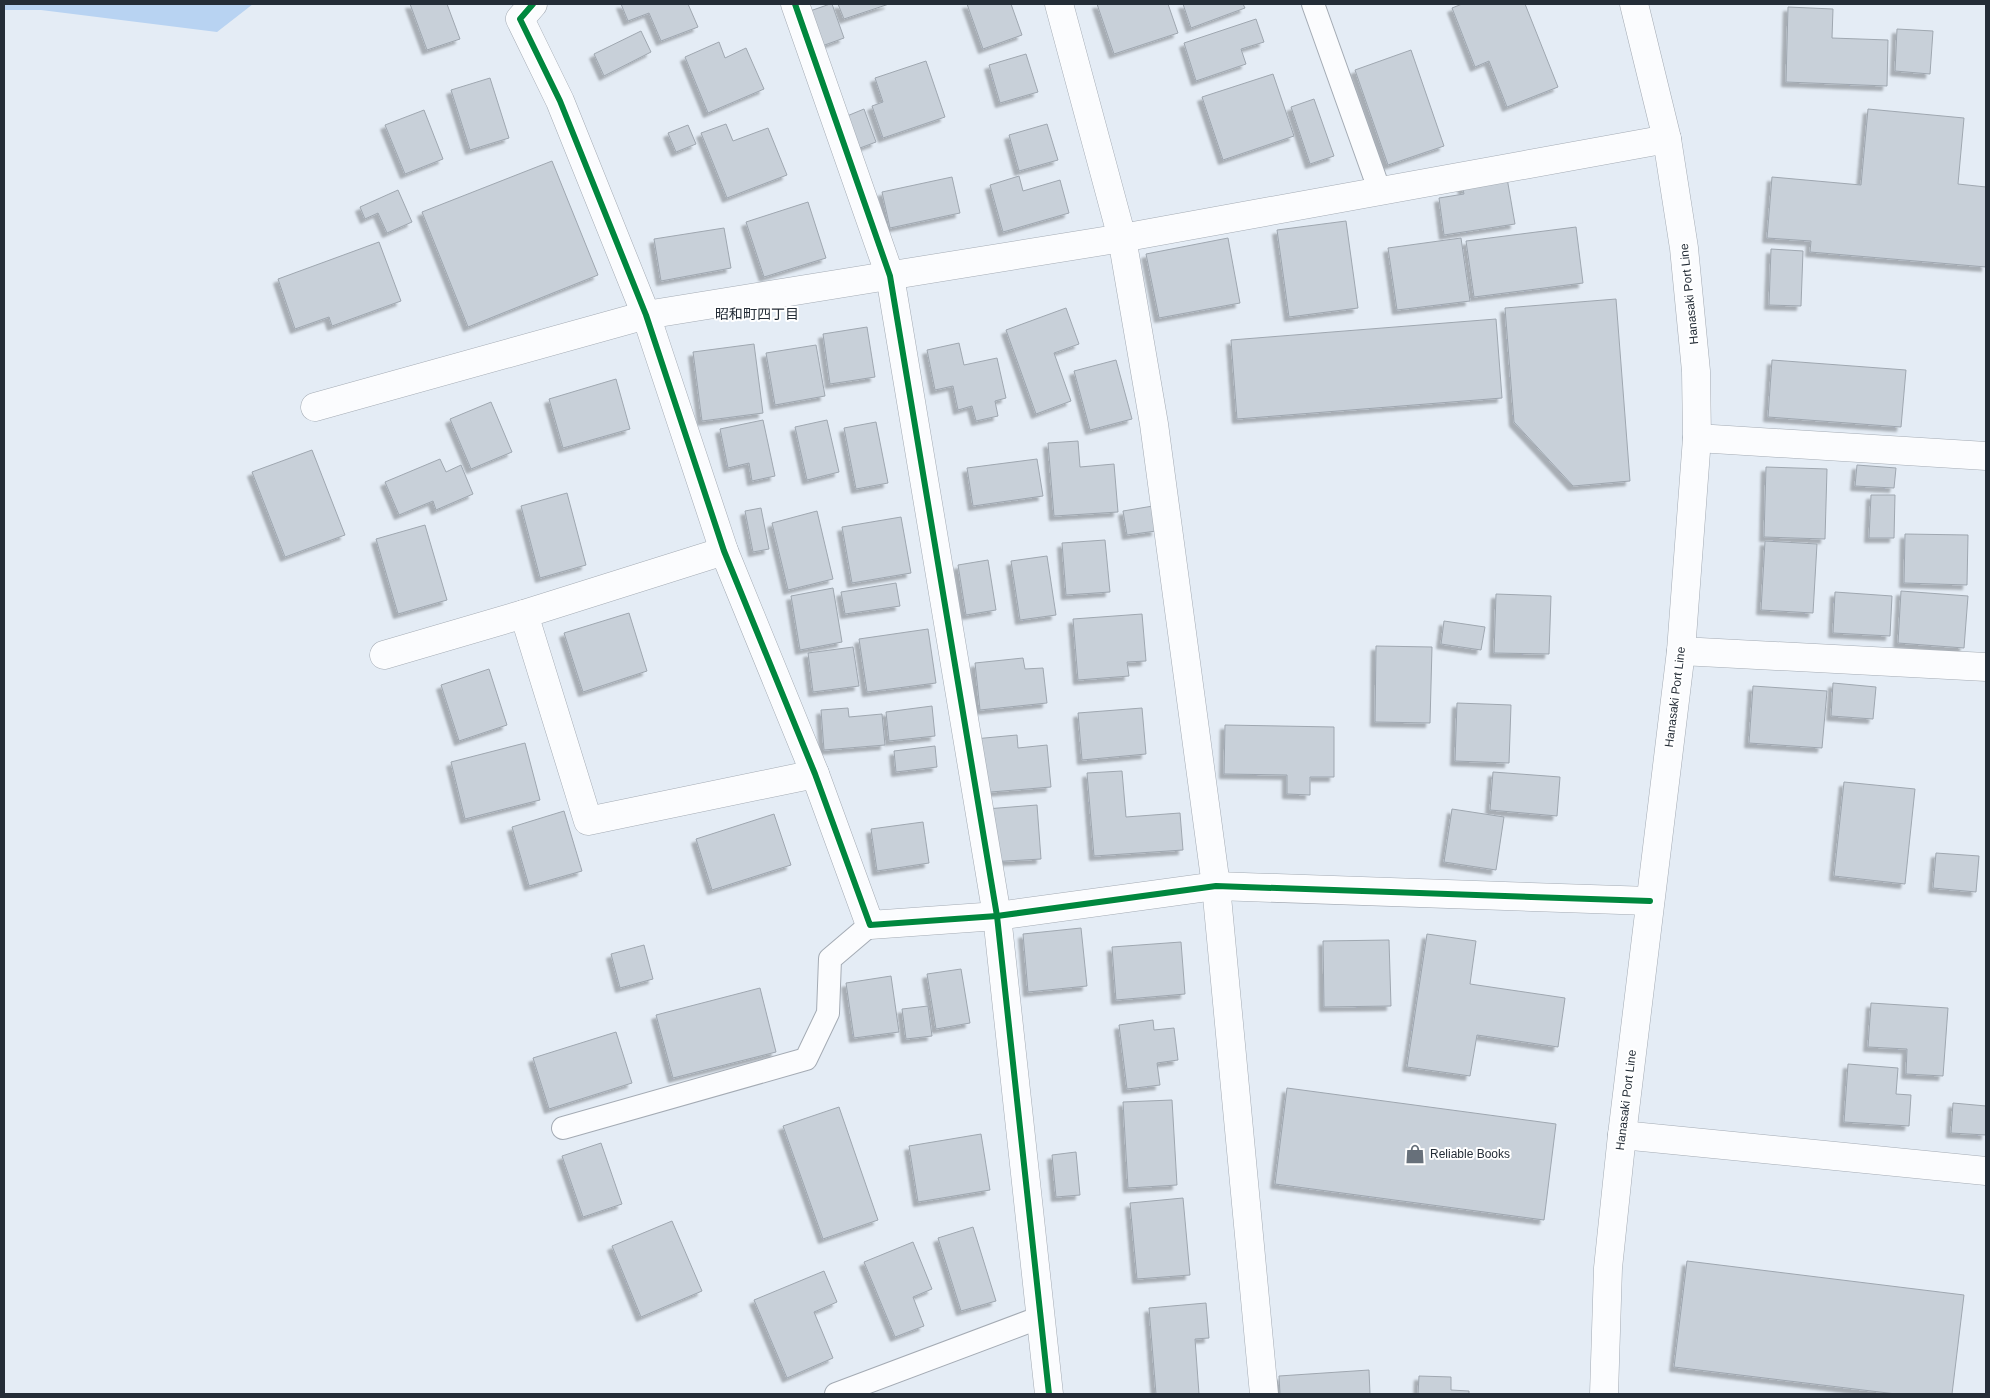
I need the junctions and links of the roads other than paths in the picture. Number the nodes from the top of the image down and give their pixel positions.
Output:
1 (533, 4) edge
2 (795, 4) edge
3 (1059, 4) edge
4 (1314, 4) edge
5 (1634, 4) edge
6 (1667, 139) junction
7 (1380, 192) junction
8 (1122, 238) junction
9 (890, 276) junction
10 (646, 315) junction
11 (315, 407) dead end
12 (1697, 438) junction
13 (1986, 456) edge
14 (724, 551) junction
15 (524, 614) junction
16 (1681, 651) junction
17 (384, 655) dead end
18 (1986, 667) edge
19 (814, 774) junction
20 (1216, 886) junction
21 (1650, 901) junction
22 (997, 916) junction
23 (870, 925) junction
24 (564, 1128) dead end
25 (1622, 1135) junction
26 (1986, 1171) edge
27 (1041, 1317) junction
28 (836, 1394) edge
29 (1050, 1394) edge
30 (1264, 1394) edge
31 (1604, 1394) edge

1 - 10 street
2 - 9 street
3 - 8 street
4 - 7 lane
5 - 6 street, Hanasaki Port Line
6 - 7 street
6 - 12 street, Hanasaki Port Line
7 - 8 street
8 - 9 street
8 - 20 street
9 - 10 street
9 - 22 street
10 - 11 street
10 - 14 street
12 - 13 street
12 - 16 street, Hanasaki Port Line
14 - 15 street
14 - 19 street
15 - 17 street
15 - 19 street
16 - 18 street
16 - 21 street, Hanasaki Port Line
19 - 23 street
20 - 21 street
20 - 22 street
20 - 30 street
21 - 25 street, Hanasaki Port Line
22 - 23 street
22 - 27 street
23 - 24 lane
25 - 26 street
25 - 31 street, Hanasaki Port Line
27 - 28 lane
27 - 29 street

